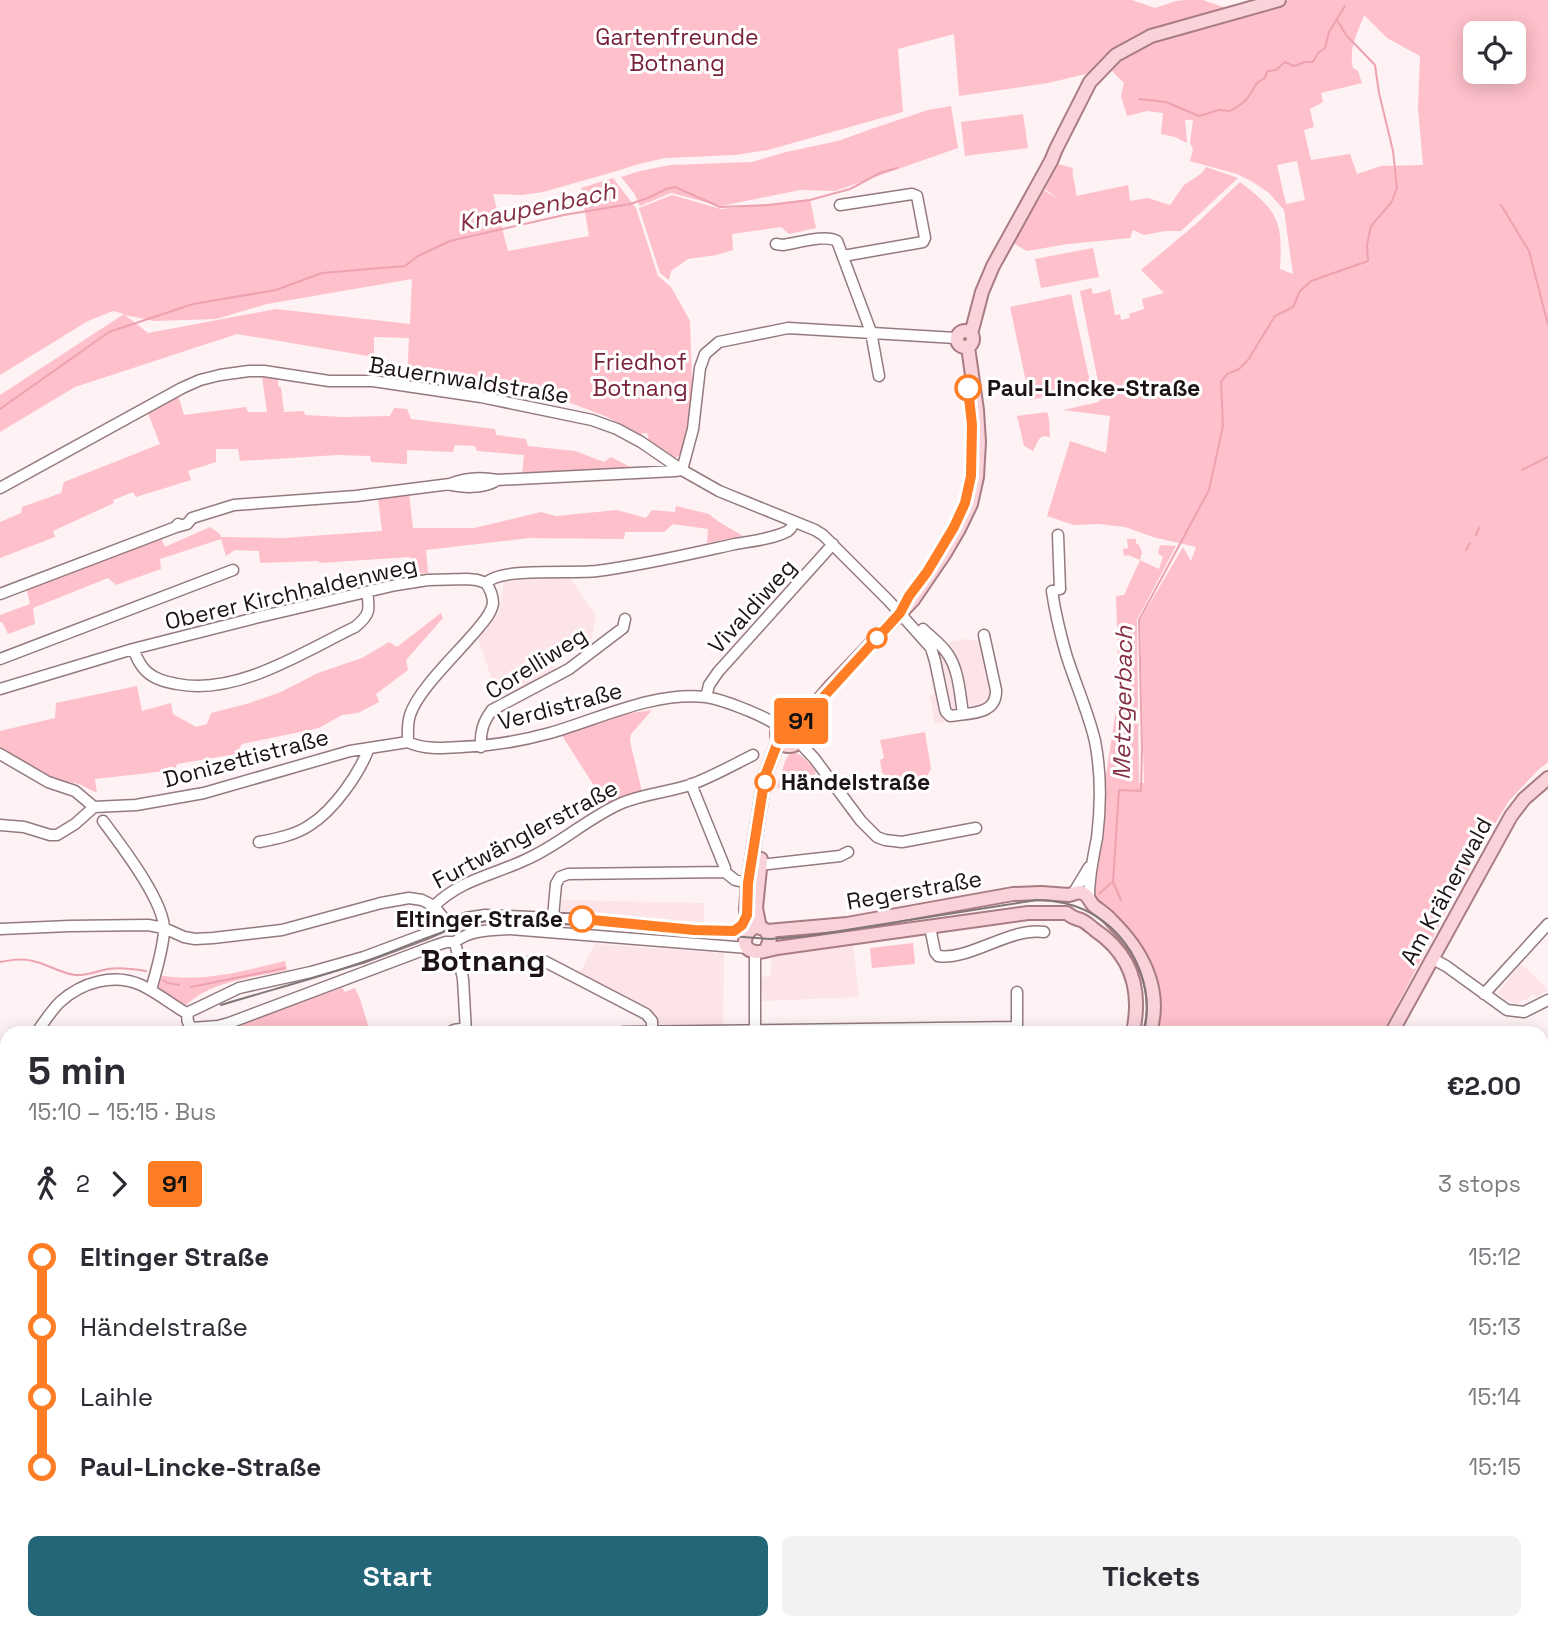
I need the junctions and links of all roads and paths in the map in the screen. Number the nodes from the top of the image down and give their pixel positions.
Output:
1 (1279, 0) edge
2 (840, 205) dead end
3 (776, 244) dead end
4 (843, 256) junction
5 (872, 332) junction
6 (964, 339) junction
7 (879, 376) dead end
8 (666, 458) junction
9 (682, 470) junction
10 (660, 472) junction
11 (0, 488) edge
12 (794, 522) junction
13 (1058, 535) dead end
14 (833, 544) junction
15 (233, 570) dead end
16 (486, 583) junction
17 (368, 592) junction
18 (0, 594) edge
19 (900, 613) junction
20 (625, 619) dead end
21 (984, 635) dead end
22 (133, 649) junction
23 (939, 652) junction
24 (0, 659) edge
25 (0, 689) edge
26 (706, 697) junction
27 (963, 714) junction
28 (786, 738) junction
29 (408, 742) junction
30 (481, 747) junction
31 (369, 748) junction
32 (0, 754) edge
33 (754, 755) dead end
34 (1548, 778) edge
35 (691, 784) junction
36 (94, 807) junction
37 (103, 821) dead end
38 (0, 825) edge
39 (976, 828) dead end
40 (258, 842) dead end
41 (848, 852) dead end
42 (1091, 864) junction
43 (760, 866) junction
44 (725, 872) junction
45 (748, 883) junction
46 (1072, 894) junction
47 (1090, 900) junction
48 (434, 906) junction
49 (1066, 913) junction
50 (747, 915) junction
51 (553, 917) junction
52 (1079, 919) junction
53 (447, 924) junction
54 (1548, 924) edge
55 (930, 927) junction
56 (164, 928) junction
57 (0, 929) edge
58 (756, 930) junction
59 (734, 931) junction
60 (1044, 932) dead end
61 (454, 940) junction
62 (756, 950) junction
63 (1433, 959) junction
64 (535, 964) dead end
65 (150, 990) junction
66 (1017, 992) dead end
67 (1484, 994) junction
68 (1548, 1000) edge
69 (192, 1011) junction
70 (207, 1019) junction
71 (42, 1026) edge
72 (190, 1026) edge
73 (202, 1026) edge
74 (466, 1026) edge
75 (652, 1026) edge
76 (755, 1026) edge
77 (1017, 1026) edge
78 (1134, 1026) edge
79 (1152, 1026) edge
80 (1395, 1026) edge

1 - 6 main road
2 - 4 street
3 - 4 street
4 - 5 street
5 - 6 street
5 - 7 street
5 - 9 street
6 - 19 main road
8 - 9 street, Bauernwaldstraße
8 - 10 street
8 - 11 street, Bauernwaldstraße
9 - 10 street
9 - 12 street, Bauernwaldstraße
10 - 18 street
12 - 14 street, Bauernwaldstraße
12 - 16 street, Oberer Kirchhaldenweg
13 - 42 street
14 - 19 street, Bauernwaldstraße
14 - 26 street, Vivaldiweg
15 - 24 street
16 - 17 street, Oberer Kirchhaldenweg
16 - 29 street
17 - 22 street, Oberer Kirchhaldenweg
17 - 22 street
19 - 23 street, Bauernwaldstraße
19 - 28 main road
20 - 30 street, Corelliweg
21 - 27 street
22 - 25 street, Oberer Kirchhaldenweg
23 - 27 street
23 - 27 street
26 - 28 street, Verdistraße
26 - 30 street, Verdistraße
28 - 39 street
28 - 43 main road
28 - 45 main road
29 - 30 street, Verdistraße
29 - 31 street, Donizettistraße
31 - 36 street, Donizettistraße
31 - 40 street
32 - 36 street
33 - 35 street, Furtwänglerstraße
34 - 63 main road, Am Kräherwald
35 - 44 street
35 - 48 street, Furtwänglerstraße
36 - 38 street
37 - 56 street
41 - 43 street
42 - 46 street
42 - 47 street
43 - 58 main road
44 - 45 street
44 - 51 street
45 - 50 main road
46 - 47 main road, Regerstraße
46 - 49 main road
46 - 58 main road, Regerstraße
47 - 52 main road
47 - 79 main road, Regerstraße
48 - 53 street
48 - 56 street
49 - 52 main road, Regerstraße
49 - 55 main road, Regerstraße
50 - 58 main road
50 - 59 street
51 - 53 street, Regerstraße
51 - 59 street, Regerstraße
52 - 78 main road, Regerstraße
53 - 61 street
53 - 61 street
53 - 69 street, Regerstraße
54 - 67 street
55 - 60 street, Regerstraße
55 - 62 main road, Regerstraße
56 - 57 street
56 - 65 street
58 - 59 street, Regerstraße
58 - 62 main road
58 - 62 main road
61 - 62 street, Regerstraße
61 - 70 street, Regerstraße
61 - 74 street
62 - 76 street
63 - 67 street
63 - 80 main road, Am Kräherwald
64 - 75 street
65 - 69 street
65 - 71 street
66 - 77 street
67 - 68 street
69 - 70 street
69 - 72 street
70 - 73 street

